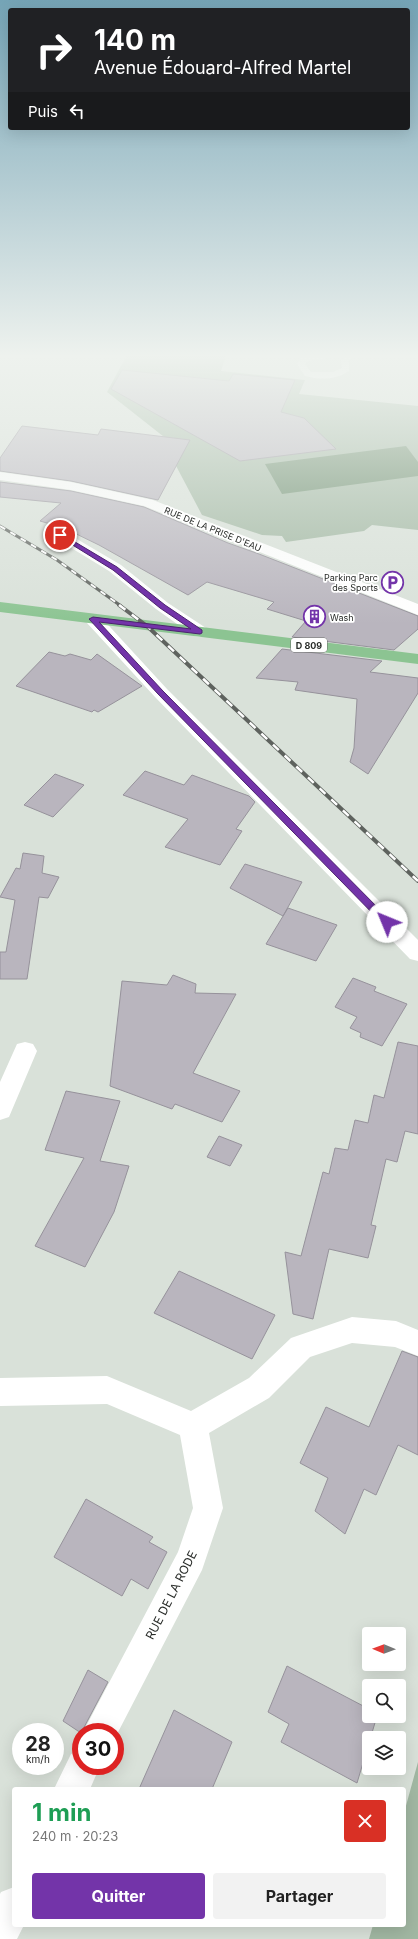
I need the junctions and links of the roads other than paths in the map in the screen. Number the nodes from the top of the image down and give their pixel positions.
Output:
1 (0, 476) edge
2 (60, 535) dead end
3 (0, 607) edge
4 (418, 610) edge
5 (93, 619) junction
6 (200, 632) junction
7 (418, 659) edge
8 (418, 953) edge
9 (25, 1051) dead end
10 (0, 1110) edge
11 (418, 1343) edge
12 (0, 1392) edge
13 (193, 1426) junction
14 (105, 1723) edge
15 (78, 1775) edge
16 (72, 1787) edge
17 (12, 1909) edge
18 (0, 1934) edge

1 - 4 street, RUE DE LA PRISE D'EAU
2 - 6 street
3 - 5 main road, D 809
5 - 6 main road, D 809
5 - 8 street
6 - 7 main road, D 809
9 - 10 street
11 - 13 street
12 - 13 street
13 - 14 street, RUE DE LA RODE
15 - 16 street
17 - 18 street

